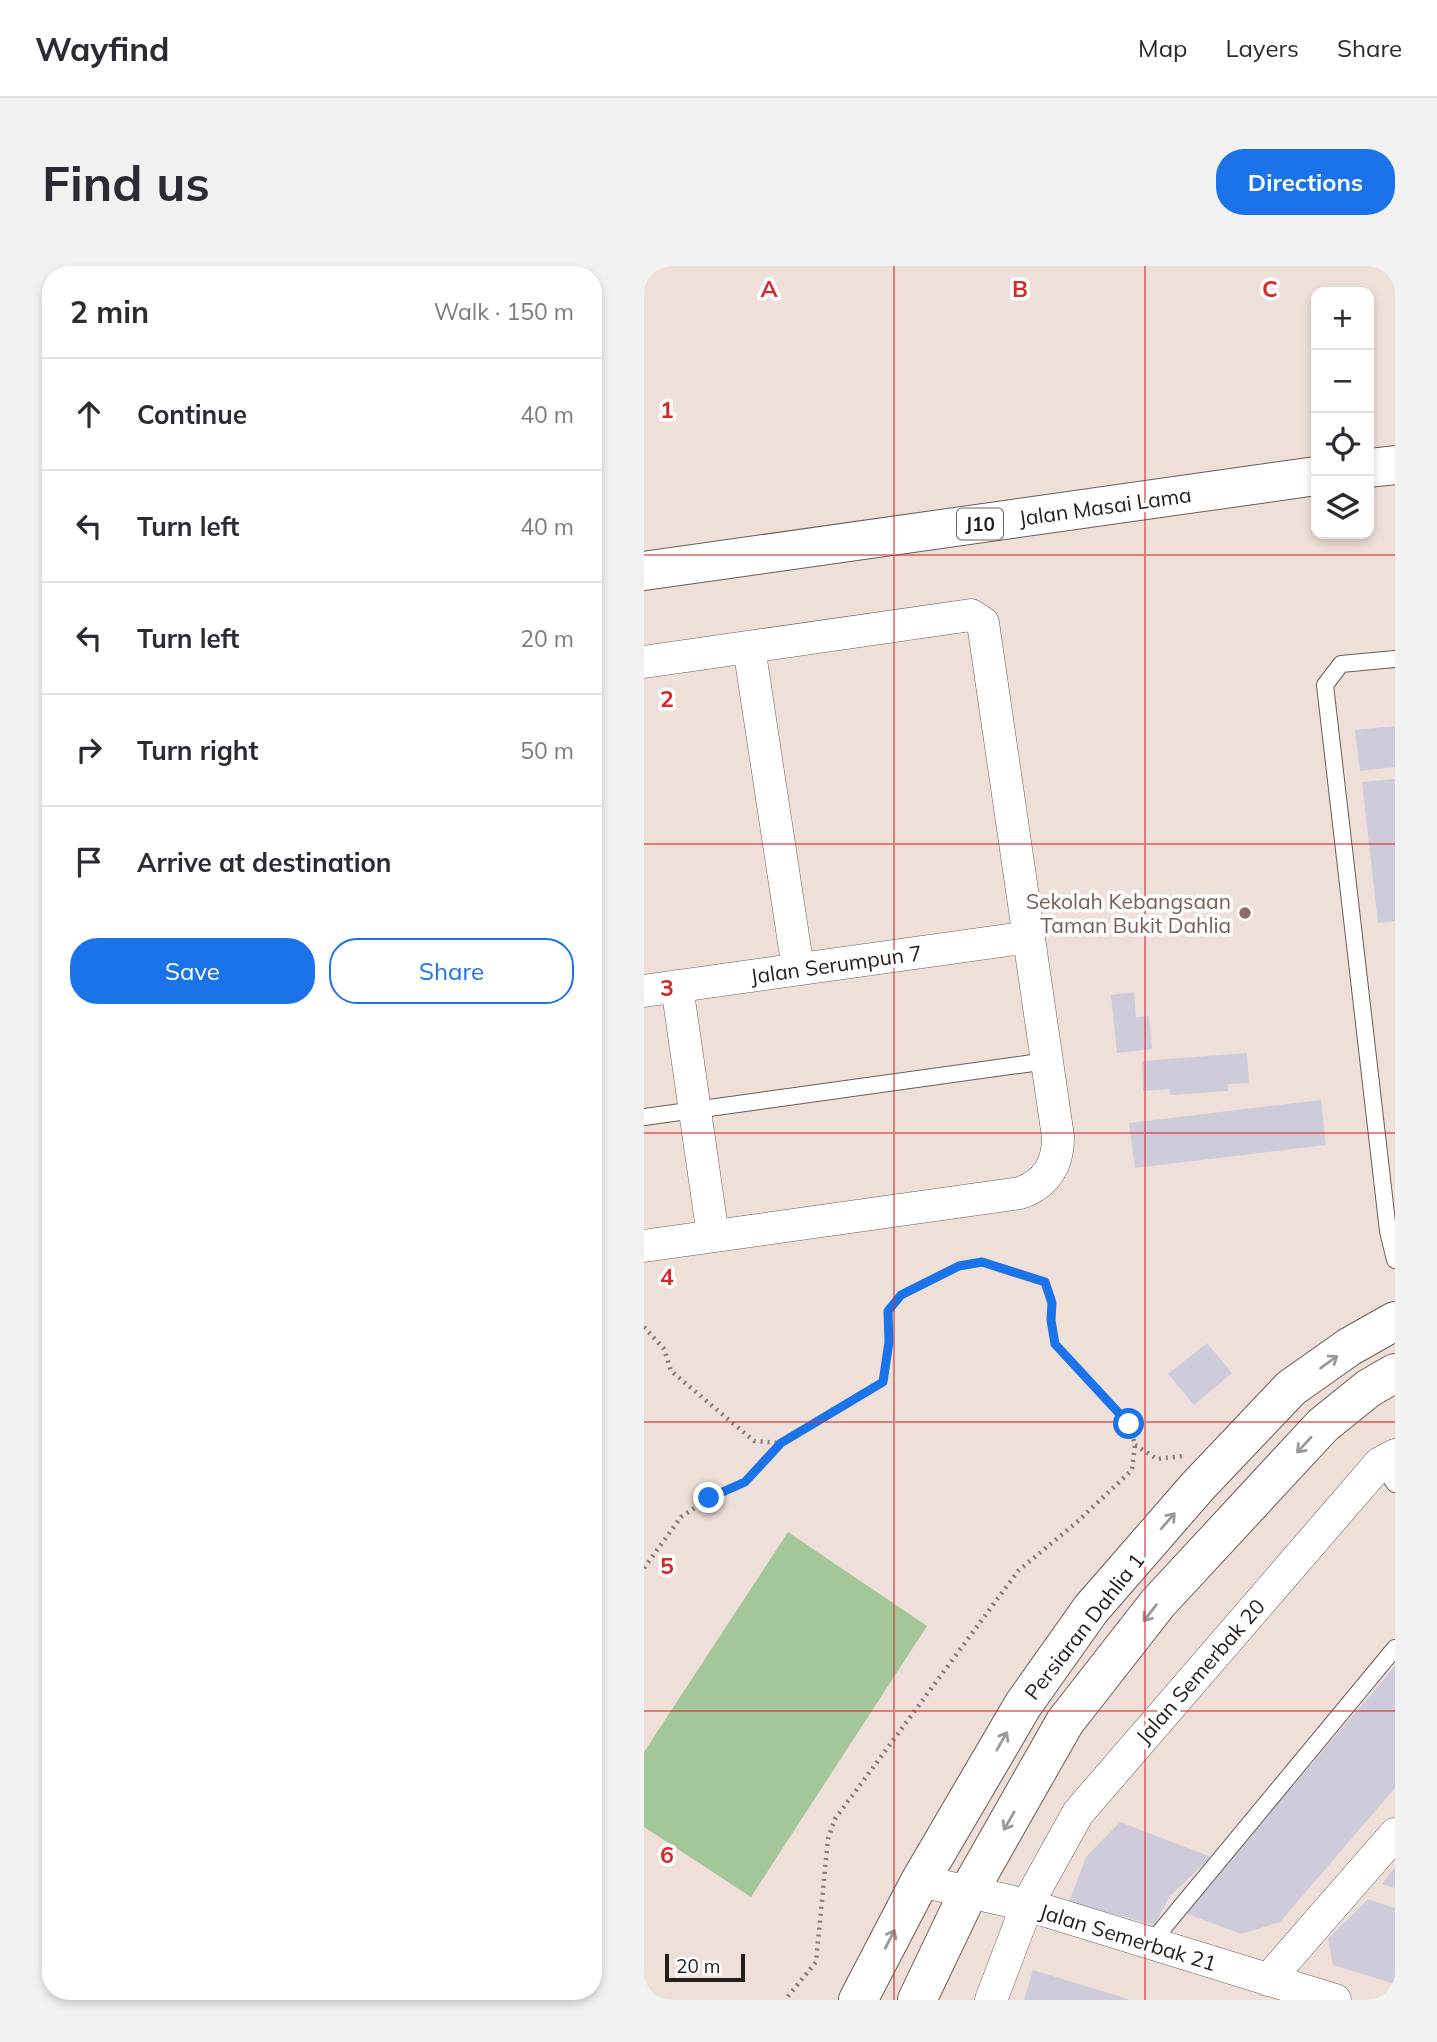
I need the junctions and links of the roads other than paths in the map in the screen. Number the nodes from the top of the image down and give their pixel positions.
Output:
1 (1395, 465) edge
2 (1374, 467) edge
3 (1311, 477) edge
4 (644, 571) edge
5 (749, 647) junction
6 (1395, 659) edge
7 (644, 662) edge
8 (1029, 937) junction
9 (798, 969) junction
10 (677, 986) junction
11 (644, 990) edge
12 (1047, 1061) junction
13 (695, 1110) junction
14 (644, 1117) edge
15 (713, 1236) junction
16 (644, 1245) edge
17 (1395, 1260) edge
18 (1395, 1321) edge
19 (1395, 1373) edge
20 (1390, 1467) edge
21 (1395, 1648) edge
22 (1395, 1834) edge
23 (920, 1881) junction
24 (969, 1891) junction
25 (1027, 1905) junction
26 (1150, 1944) junction
27 (1268, 1980) junction
28 (858, 2000) edge
29 (917, 2000) edge
30 (991, 2000) edge
31 (1335, 2000) edge

1 - 2 street
3 - 4 street, Jalan Masai Lama / J10
5 - 7 street
5 - 8 street
5 - 9 street
6 - 17 lane
8 - 9 street, Jalan Serumpun 7
8 - 12 street
9 - 10 street, Jalan Serumpun 7
10 - 11 street, Jalan Serumpun 7
10 - 13 street
12 - 13 lane
12 - 15 street
13 - 14 lane
13 - 15 street
15 - 16 street
23 -> 18 street, Persiaran Dahlia 1
19 -> 24 street, Persiaran Dahlia 1
20 - 25 street, Jalan Semerbak 20
21 - 26 lane
22 - 27 street
23 - 24 street, Jalan Semerbak 21
28 -> 23 street, Persiaran Dahlia 1
24 - 25 street, Jalan Semerbak 21
24 - 29 street, Persiaran Dahlia 1
25 - 26 street, Jalan Semerbak 21
25 - 30 street, Jalan Semerbak 20
26 - 27 street, Jalan Semerbak 21
27 - 31 street, Jalan Semerbak 21

